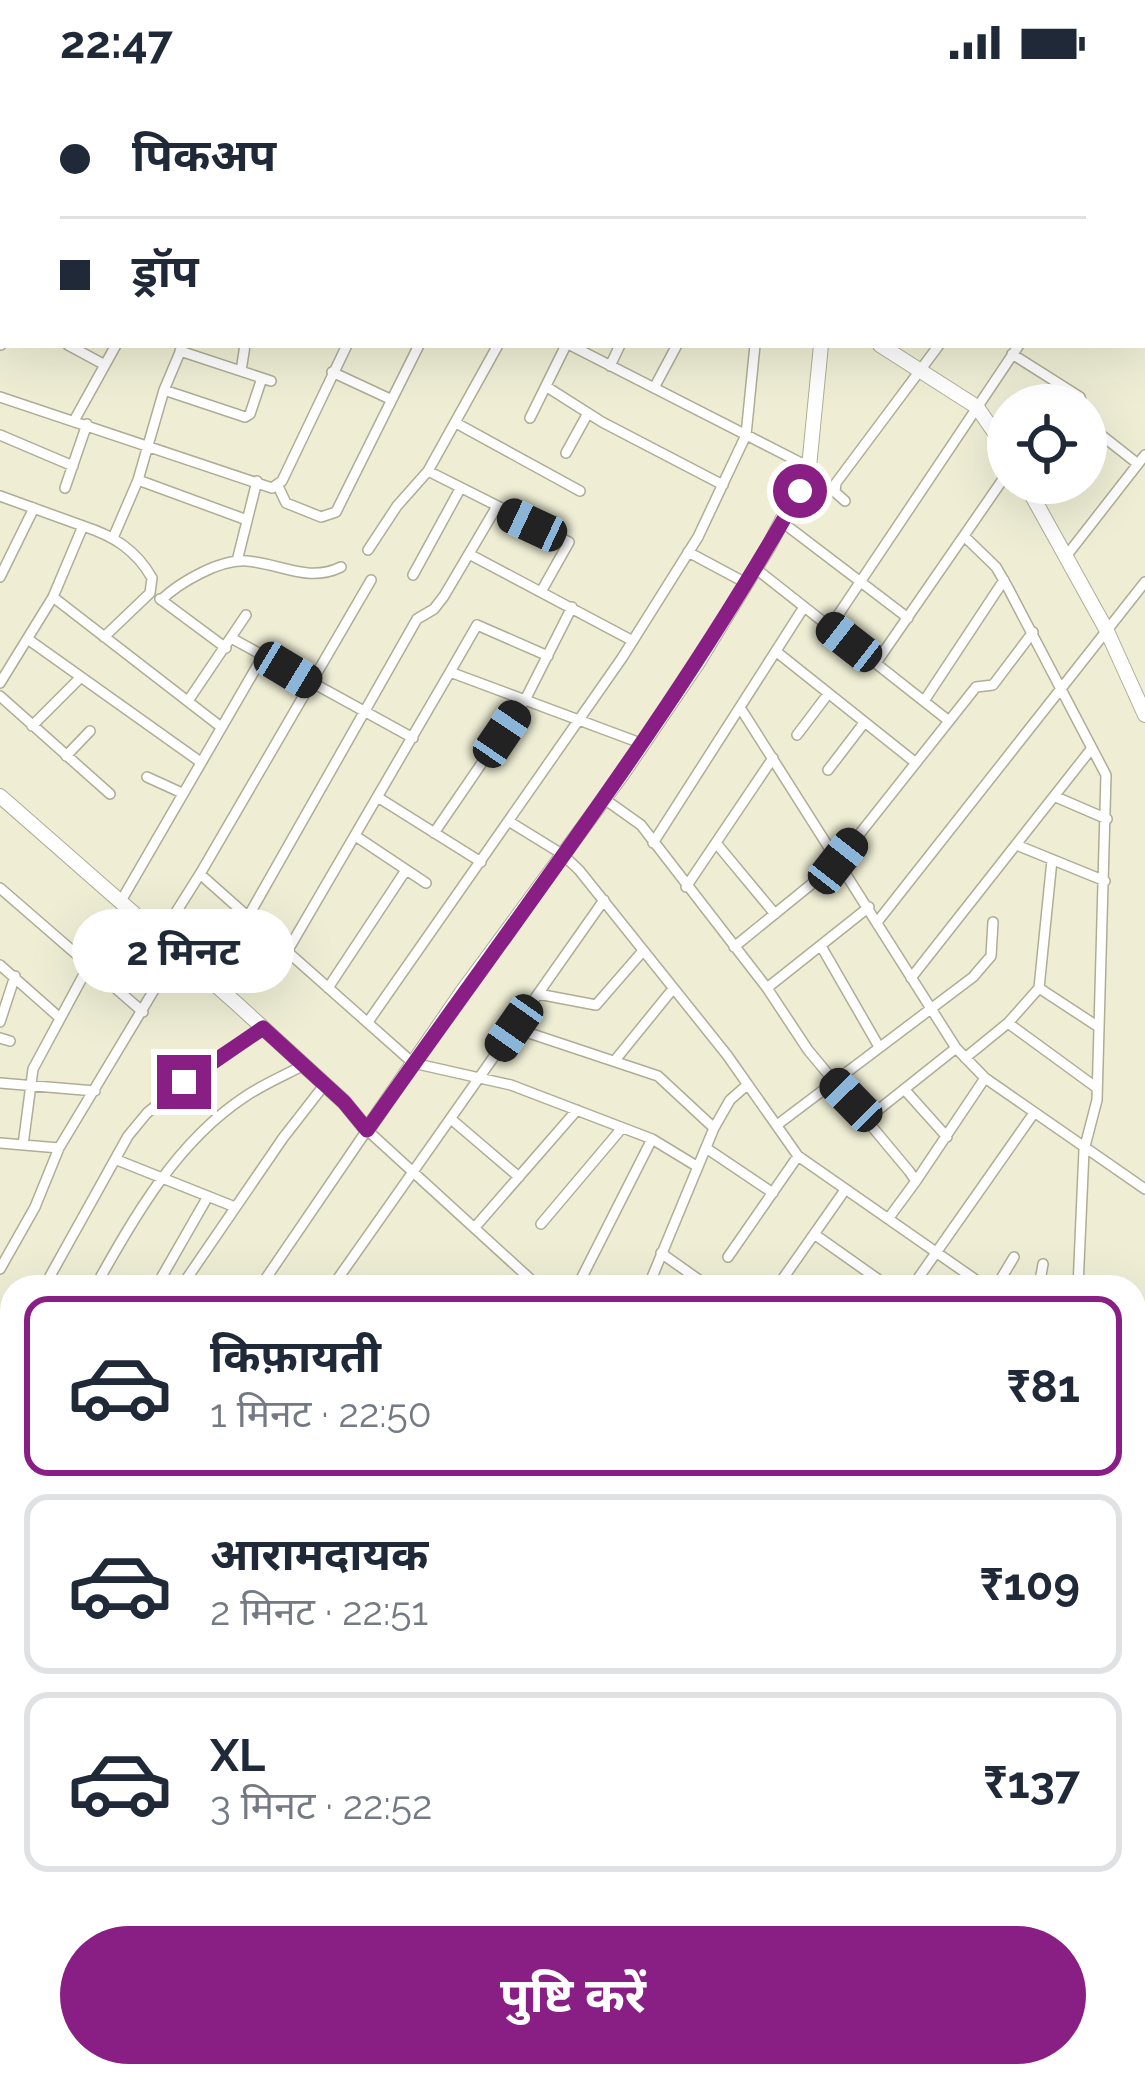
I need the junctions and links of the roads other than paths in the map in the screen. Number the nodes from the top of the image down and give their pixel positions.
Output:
1 (74, 348) edge
2 (114, 348) edge
3 (181, 348) edge
4 (245, 348) edge
5 (345, 348) edge
6 (417, 348) edge
7 (496, 348) edge
8 (566, 348) edge
9 (574, 348) edge
10 (619, 348) edge
11 (675, 348) edge
12 (755, 348) edge
13 (821, 348) edge
14 (885, 348) edge
15 (937, 348) edge
16 (1016, 350) edge
17 (105, 365) junction
18 (610, 366) junction
19 (920, 369) junction
20 (241, 371) junction
21 (332, 372) junction
22 (1062, 384) edge
23 (547, 386) junction
24 (654, 388) junction
25 (164, 390) junction
26 (0, 397) edge
27 (390, 399) junction
28 (976, 407) junction
29 (588, 412) junction
30 (530, 418) dead end
31 (75, 419) junction
32 (987, 422) edge
33 (456, 423) junction
34 (88, 424) junction
35 (0, 435) edge
36 (746, 436) junction
37 (1107, 437) edge
38 (149, 444) junction
39 (566, 453) dead end
40 (1142, 460) edge
41 (73, 466) junction
42 (809, 467) junction
43 (428, 471) junction
44 (139, 480) junction
45 (257, 481) junction
46 (723, 485) junction
47 (278, 486) junction
48 (65, 488) dead end
49 (460, 489) junction
50 (580, 491) dead end
51 (0, 496) edge
52 (845, 502) dead end
53 (987, 503) edge
54 (1038, 504) edge
55 (34, 508) junction
56 (496, 508) junction
57 (247, 520) junction
58 (782, 522) junction
59 (83, 526) junction
60 (964, 536) junction
61 (113, 538) junction
62 (368, 550) dead end
63 (688, 552) junction
64 (469, 554) junction
65 (1066, 555) junction
66 (237, 561) junction
67 (341, 567) dead end
68 (755, 568) junction
69 (413, 575) dead end
70 (0, 578) edge
71 (371, 580) dead end
72 (1004, 580) junction
73 (857, 581) junction
74 (1145, 582) edge
75 (746, 583) junction
76 (542, 590) junction
77 (151, 593) junction
78 (53, 598) junction
79 (161, 600) junction
80 (572, 607) junction
81 (804, 607) junction
82 (246, 615) dead end
83 (908, 618) junction
84 (830, 627) junction
85 (1106, 629) junction
86 (1033, 632) junction
87 (104, 638) junction
88 (29, 640) junction
89 (633, 641) junction
90 (229, 643) junction
91 (778, 652) junction
92 (263, 656) junction
93 (548, 656) junction
94 (876, 663) junction
95 (450, 672) junction
96 (80, 678) junction
97 (0, 683) edge
98 (313, 685) junction
99 (1063, 690) junction
100 (828, 694) junction
101 (0, 696) edge
102 (525, 700) junction
103 (188, 701) junction
104 (924, 701) junction
105 (740, 709) junction
106 (366, 713) junction
107 (1145, 715) edge
108 (578, 719) junction
109 (139, 721) junction
110 (949, 721) junction
111 (864, 723) junction
112 (32, 726) junction
113 (221, 727) junction
114 (90, 731) dead end
115 (132, 735) dead end
116 (797, 736) dead end
117 (412, 738) junction
118 (643, 744) junction
119 (1092, 748) junction
120 (66, 756) junction
121 (773, 758) junction
122 (199, 761) junction
123 (916, 763) junction
124 (829, 770) dead end
125 (147, 777) dead end
126 (182, 793) junction
127 (110, 794) dead end
128 (0, 796) edge
129 (603, 797) junction
130 (1055, 797) junction
131 (379, 798) junction
132 (1107, 820) junction
133 (510, 822) junction
134 (434, 833) junction
135 (358, 837) junction
136 (653, 843) junction
137 (716, 843) junction
138 (1018, 846) junction
139 (562, 854) junction
140 (1052, 860) junction
141 (838, 861) junction
142 (481, 862) junction
143 (406, 870) junction
144 (200, 874) junction
145 (1105, 881) junction
146 (426, 883) dead end
147 (686, 886) junction
148 (0, 888) edge
149 (604, 900) junction
150 (121, 901) junction
151 (869, 908) junction
152 (775, 914) junction
153 (249, 915) junction
154 (878, 921) junction
155 (993, 922) dead end
156 (161, 936) junction
157 (820, 946) junction
158 (734, 947) junction
159 (178, 950) junction
160 (288, 950) junction
161 (642, 952) junction
162 (0, 965) edge
163 (89, 965) junction
164 (15, 976) junction
165 (911, 978) junction
166 (328, 988) junction
167 (767, 988) junction
168 (1039, 988) junction
169 (673, 990) junction
170 (538, 994) junction
171 (928, 1008) junction
172 (143, 1012) junction
173 (60, 1018) junction
174 (0, 1022) edge
175 (368, 1022) junction
176 (1008, 1023) junction
177 (1098, 1026) junction
178 (263, 1028) junction
179 (514, 1028) junction
180 (878, 1045) junction
181 (956, 1048) junction
182 (965, 1058) junction
183 (616, 1059) junction
184 (413, 1063) junction
185 (304, 1065) junction
186 (480, 1077) junction
187 (985, 1078) junction
188 (0, 1083) edge
189 (834, 1083) junction
190 (325, 1084) junction
191 (747, 1085) junction
192 (31, 1086) junction
193 (1097, 1088) junction
194 (904, 1089) junction
195 (94, 1090) junction
196 (577, 1110) junction
197 (1034, 1113) junction
198 (868, 1118) junction
199 (451, 1119) junction
200 (776, 1125) junction
201 (622, 1128) junction
202 (714, 1128) junction
203 (367, 1130) junction
204 (947, 1137) junction
205 (652, 1139) junction
206 (0, 1142) edge
207 (23, 1145) junction
208 (59, 1148) junction
209 (706, 1148) junction
210 (1084, 1150) junction
211 (798, 1156) junction
212 (117, 1160) junction
213 (698, 1167) junction
214 (414, 1171) junction
215 (519, 1177) junction
216 (160, 1179) junction
217 (916, 1181) junction
218 (1145, 1189) edge
219 (845, 1190) junction
220 (773, 1193) junction
221 (207, 1198) junction
222 (235, 1207) junction
223 (888, 1219) junction
224 (542, 1224) dead end
225 (476, 1226) junction
226 (814, 1234) junction
227 (937, 1252) junction
228 (662, 1253) junction
229 (728, 1257) dead end
230 (1014, 1257) dead end
231 (1043, 1264) dead end
232 (0, 1268) edge
233 (51, 1275) edge
234 (102, 1275) edge
235 (163, 1275) edge
236 (189, 1275) edge
237 (268, 1275) edge
238 (340, 1275) edge
239 (523, 1275) edge
240 (583, 1275) edge
241 (653, 1275) edge
242 (692, 1275) edge
243 (785, 1275) edge
244 (872, 1275) edge
245 (921, 1275) edge
246 (969, 1275) edge
247 (1003, 1275) edge
248 (1041, 1275) edge
249 (1079, 1275) edge

1 - 17 street
2 - 17 street
3 - 20 street
3 - 25 street
4 - 20 street
5 - 21 street
6 - 27 street
7 - 33 street
8 - 23 street
9 - 18 street
10 - 18 street
11 - 24 street
12 - 36 street
13 - 42 street
14 - 19 street
15 - 19 street
16 - 22 street
16 - 28 street
17 - 31 street
18 - 24 street
19 - 28 street
19 - 52 street
20 - 25 street
21 - 27 street
21 - 47 street
23 - 29 street
23 - 30 street
24 - 36 street
25 - 38 street
26 - 31 street
27 - 47 street
28 - 32 street
28 - 73 street
29 - 39 street
29 - 46 street
31 - 34 street
33 - 43 street
33 - 50 street
34 - 38 street
34 - 41 street
35 - 41 street
36 - 42 street
36 - 46 street
37 - 40 street
38 - 44 street
38 - 45 street
40 - 65 street
41 - 48 street
42 - 58 street
43 - 49 street
43 - 62 street
44 - 57 street
44 - 61 street
45 - 47 street
45 - 57 street
46 - 63 street
49 - 56 street
49 - 69 street
51 - 55 street
53 - 60 street
54 - 65 street
55 - 59 street
55 - 70 street
56 - 64 street
56 - 76 street
57 - 66 street
58 - 68 street
58 - 73 street
59 - 61 street
59 - 78 street
60 - 72 street
60 - 83 street
61 - 77 street
63 - 75 street
63 - 89 street
64 - 76 street
64 - 106 street
65 - 85 street
66 - 67 street
66 - 79 street
68 - 75 street
68 - 81 street
71 - 98 street
72 - 86 street
72 - 104 street
73 - 83 street
73 - 84 street
74 - 85 street
75 - 118 street
76 - 80 street
77 - 79 street
77 - 87 street
78 - 87 street
78 - 88 street
79 - 90 street
80 - 89 street
80 - 93 street
81 - 84 street
81 - 91 street
82 - 90 street
83 - 94 street
84 - 94 street
85 - 99 street
85 - 107 street
86 - 99 street
86 - 110 street
87 - 103 street
88 - 96 street
88 - 97 street
89 - 108 street
90 - 92 street
90 - 103 street
91 - 100 street
91 - 105 street
92 - 98 street
92 - 113 street
93 - 95 street
93 - 102 street
94 - 104 street
95 - 102 street
95 - 117 street
96 - 109 street
96 - 112 street
98 - 106 street
98 - 144 street
99 - 119 street
99 - 154 street
100 - 111 street
100 - 116 street
101 - 112 street
102 - 108 street
102 - 134 street
103 - 113 street
104 - 110 street
105 - 121 street
105 - 136 street
106 - 117 street
106 - 153 street
108 - 118 street
108 - 133 street
109 - 115 street
109 - 122 street
110 - 123 street
111 - 123 street
111 - 124 street
112 - 120 street
113 - 122 street
114 - 120 street
117 - 131 street
118 - 129 street
119 - 130 street
119 - 132 street
120 - 127 street
121 - 137 street
121 - 141 street
122 - 126 street
123 - 141 street
125 - 126 street
126 - 150 street
128 - 150 street
129 - 136 street
129 - 139 street
130 - 132 street
130 - 138 street
131 - 134 street
131 - 135 street
132 - 145 street
133 - 139 street
133 - 142 street
134 - 142 street
135 - 143 street
135 - 160 street
136 - 147 street
137 - 147 street
137 - 152 street
138 - 140 street
138 - 165 street
139 - 149 street
139 - 184 street
140 - 145 street
140 - 168 street
141 - 151 street
141 - 152 street
142 - 175 street
143 - 146 street
143 - 166 street
144 - 153 street
144 - 156 street
145 - 177 street
147 - 158 street
148 - 163 street
149 - 161 street
149 - 170 street
150 - 156 street
151 - 154 street
151 - 157 street
152 - 158 street
153 - 160 street
154 - 165 street
155 - 171 street
156 - 159 street
157 - 167 street
157 - 180 street
158 - 167 street
159 - 172 street
159 - 178 street
160 - 166 street
161 - 169 street
161 - 170 street
162 - 164 street
163 - 172 street
163 - 173 street
164 - 173 street
164 - 174 street
165 - 171 street
166 - 175 street
167 - 189 street
168 - 176 street
168 - 177 street
169 - 183 street
169 - 191 street
170 - 179 street
171 - 180 street
171 - 181 street
172 - 195 street
173 - 192 street
175 - 184 street
176 - 182 street
176 - 193 street
177 - 193 street
178 - 185 street
178 - 212 street
179 - 183 street
179 - 186 street
180 - 189 street
181 - 182 street
181 - 194 street
182 - 187 street
183 - 202 street
184 - 186 street
184 - 203 street
185 - 190 street
185 - 216 street
186 - 196 street
186 - 199 street
187 - 197 street
187 - 204 street
188 - 192 street
189 - 198 street
189 - 200 street
190 - 203 street
190 - 222 street
191 - 200 street
191 - 202 street
192 - 195 street
192 - 207 street
193 - 210 street
194 - 198 street
194 - 204 street
195 - 208 street
196 - 201 street
196 - 215 street
197 - 210 street
197 - 227 street
198 - 217 street
199 - 214 street
199 - 215 street
200 - 211 street
201 - 205 street
201 - 224 street
202 - 209 street
203 - 214 street
203 - 237 street
204 - 217 street
205 - 213 street
205 - 240 street
206 - 207 street
207 - 208 street
208 - 232 street
209 - 213 street
209 - 220 street
210 - 218 street
210 - 249 street
211 - 219 street
211 - 220 street
212 - 216 street
212 - 233 street
213 - 228 street
214 - 225 street
214 - 238 street
215 - 225 street
216 - 221 street
216 - 234 street
217 - 223 street
219 - 223 street
219 - 226 street
220 - 229 street
221 - 222 street
221 - 235 street
222 - 236 street
223 - 227 street
225 - 239 street
226 - 243 street
226 - 244 street
227 - 245 street
227 - 246 street
228 - 241 street
228 - 242 street
230 - 247 street
231 - 248 street

